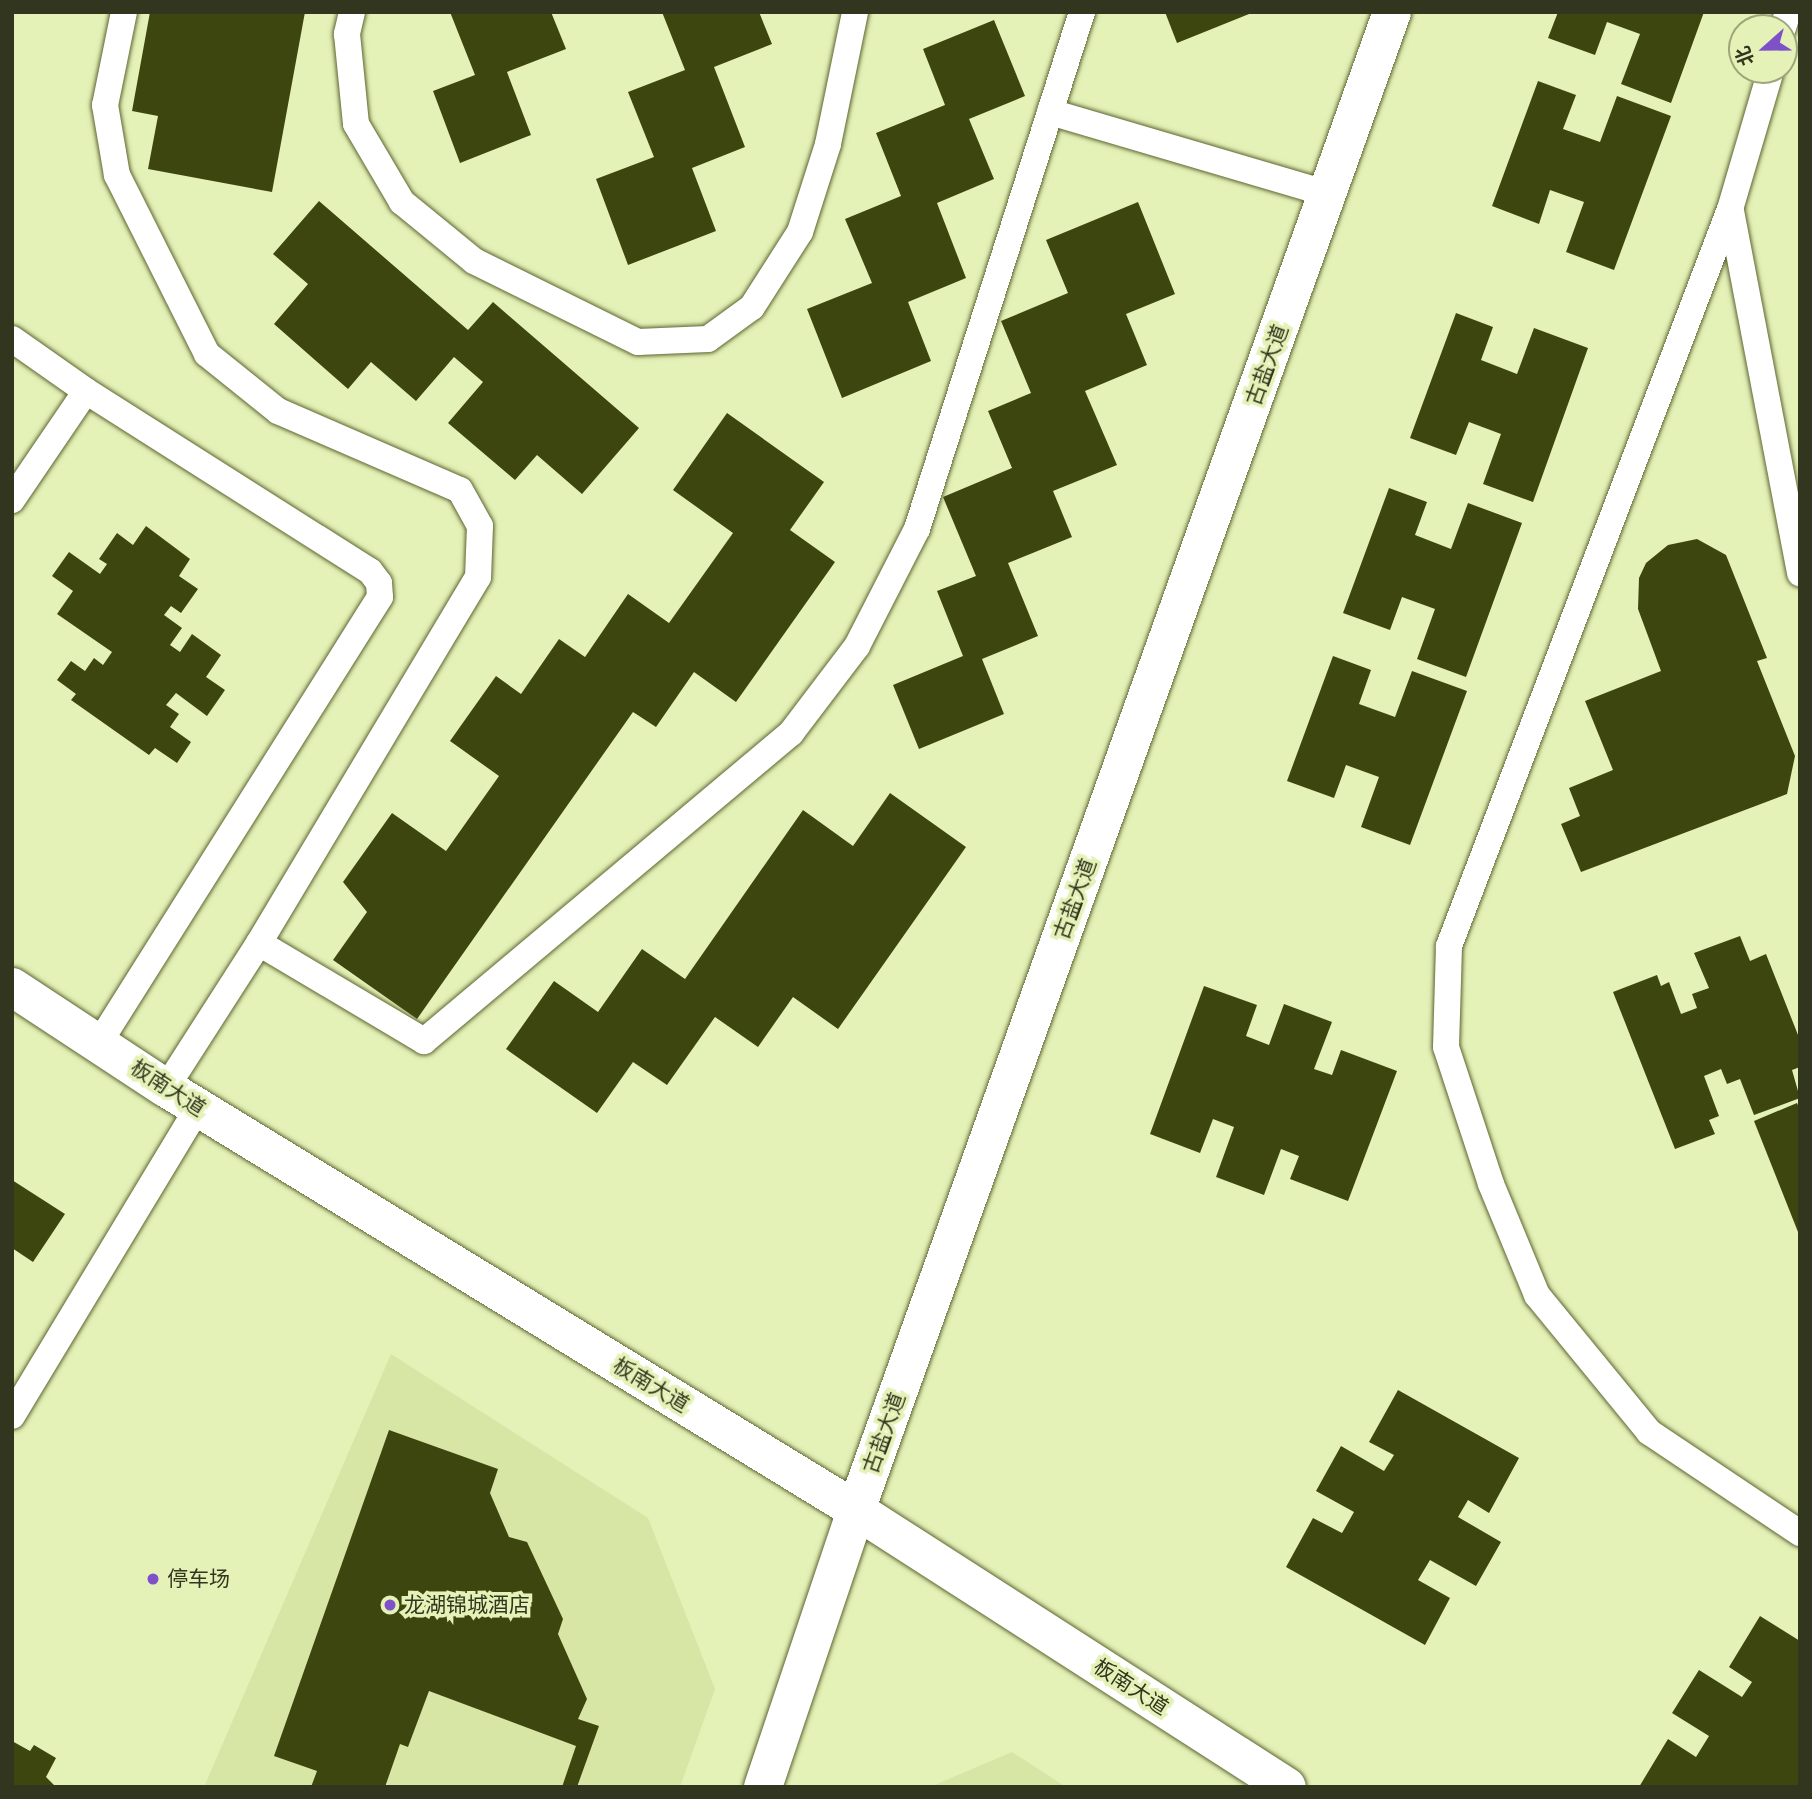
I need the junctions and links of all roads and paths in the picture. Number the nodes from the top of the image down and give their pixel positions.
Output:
1 (124, 12) edge
2 (352, 12) edge
3 (855, 12) edge
4 (1082, 12) edge
5 (1392, 12) edge
6 (1767, 84) edge
7 (1050, 112) junction
8 (1328, 194) junction
9 (1730, 209) junction
10 (12, 340) edge
11 (86, 391) junction
12 (12, 500) edge
13 (1800, 574) edge
14 (260, 943) junction
15 (12, 988) edge
16 (99, 1044) junction
17 (166, 1088) junction
18 (198, 1108) junction
19 (12, 1416) edge
20 (856, 1510) junction
21 (1800, 1533) edge
22 (763, 1787) edge
23 (1287, 1787) edge

1 - 14 lane
2 - 3 lane
4 - 7 lane
5 - 8 street, 古盐大道
6 - 9 lane
7 - 8 lane
7 - 14 lane
8 - 20 street, 古盐大道
9 - 13 lane
9 - 21 lane
10 - 11 lane
11 - 12 lane
11 - 16 lane
14 - 17 lane
15 - 16 street, 板南大道
16 - 17 street, 板南大道
17 - 18 street, 板南大道
18 - 19 lane
18 - 20 street, 板南大道
20 - 22 street, 古盐大道
20 - 23 street, 板南大道

